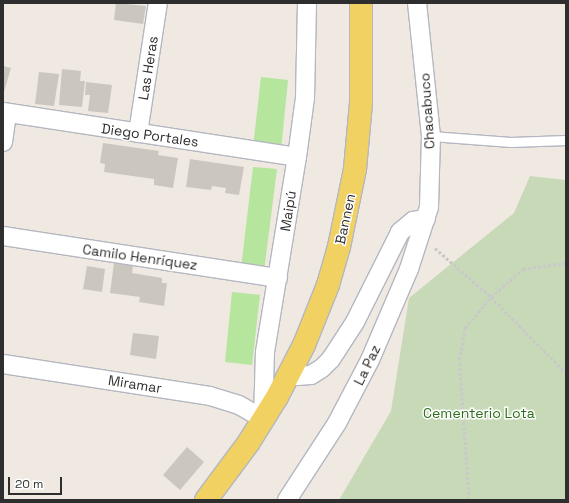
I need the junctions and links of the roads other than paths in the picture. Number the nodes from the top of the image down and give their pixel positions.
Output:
1 (158, 3) edge
2 (307, 3) edge
3 (361, 3) edge
4 (417, 3) edge
5 (5, 113) edge
6 (138, 133) junction
7 (431, 136) junction
8 (566, 140) edge
9 (3, 142) edge
10 (297, 157) junction
11 (423, 227) junction
12 (3, 236) edge
13 (278, 278) junction
14 (3, 364) edge
15 (290, 374) junction
16 (263, 419) junction
17 (206, 500) edge
18 (287, 500) edge

1 - 6 street, Las Heras
2 - 10 street, Maipú
3 - 15 main road, Bannen
4 - 7 street, Chacabuco
5 - 6 street, Diego Portales
5 - 9 street
6 - 10 street, Diego Portales
7 - 8 lane
7 - 11 street, Chacabuco
10 - 13 street, Maipú
11 - 15 street
11 - 18 street, La Paz
12 - 13 street, Camilo Henríquez
13 - 16 street, Maipú
14 - 16 street, Miramar
15 - 16 main road, Bannen
16 - 17 main road

